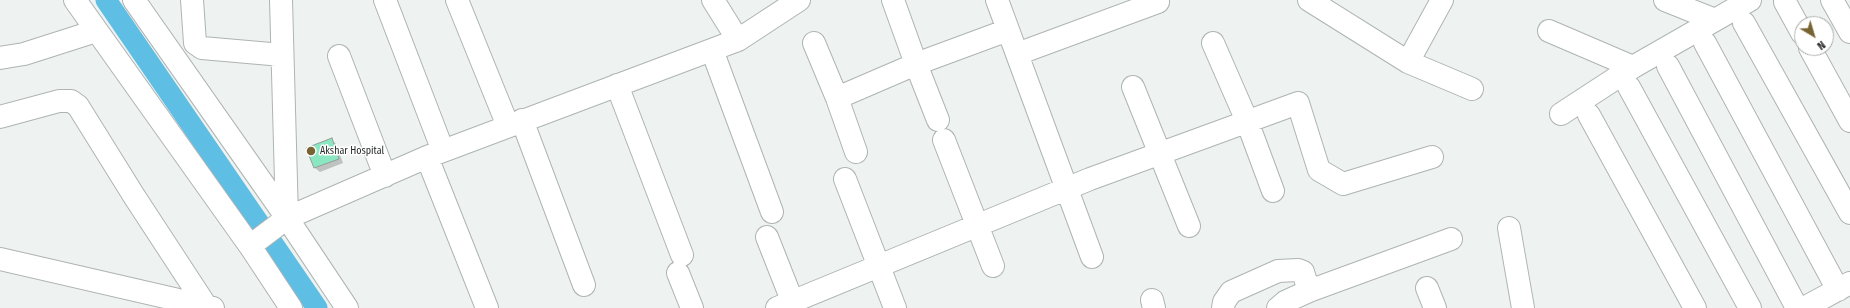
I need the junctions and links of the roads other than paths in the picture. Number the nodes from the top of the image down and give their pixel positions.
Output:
1 (75, 0) edge
2 (134, 0) edge
3 (192, 0) edge
4 (281, 0) edge
5 (385, 0) edge
6 (457, 0) edge
7 (713, 0) edge
8 (893, 0) edge
9 (997, 0) edge
10 (1309, 0) edge
11 (1442, 0) edge
12 (1665, 0) edge
13 (1750, 0) edge
14 (1832, 0) edge
15 (795, 1) edge
16 (1158, 2) dead end
17 (1785, 2) dead end
18 (1794, 18) edge
19 (1715, 20) junction
20 (1744, 23) dead end
21 (96, 30) junction
22 (1008, 30) junction
23 (1548, 31) dead end
24 (1850, 32) edge
25 (738, 40) junction
26 (814, 42) dead end
27 (1213, 43) dead end
28 (1705, 43) dead end
29 (712, 50) junction
30 (1017, 54) junction
31 (282, 55) junction
32 (339, 56) dead end
33 (1814, 56) edge
34 (0, 58) edge
35 (1408, 62) junction
36 (916, 64) junction
37 (1668, 66) dead end
38 (1631, 77) junction
39 (617, 85) junction
40 (1133, 87) dead end
41 (1472, 89) dead end
42 (837, 98) junction
43 (1561, 114) dead end
44 (1589, 115) dead end
45 (0, 117) edge
46 (1247, 121) junction
47 (1850, 121) edge
48 (515, 123) junction
49 (856, 152) dead end
50 (1160, 153) junction
51 (435, 154) junction
52 (1432, 157) dead end
53 (385, 176) junction
54 (845, 178) dead end
55 (1067, 188) junction
56 (1273, 191) dead end
57 (772, 212) dead end
58 (1850, 213) edge
59 (287, 218) junction
60 (977, 226) junction
61 (1189, 226) dead end
62 (1509, 228) dead end
63 (767, 237) dead end
64 (1451, 239) dead end
65 (250, 246) junction
66 (1092, 257) dead end
67 (0, 259) edge
68 (993, 266) dead end
69 (879, 267) junction
70 (584, 285) dead end
71 (1846, 286) edge
72 (1427, 288) dead end
73 (1309, 291) junction
74 (788, 306) edge
75 (210, 307) edge
76 (291, 308) edge
77 (347, 308) edge
78 (487, 308) edge
79 (692, 308) edge
80 (895, 308) edge
81 (1223, 308) edge
82 (1278, 308) edge
83 (1435, 308) edge
84 (1523, 308) edge
85 (1695, 308) edge
86 (1750, 308) edge
87 (1797, 308) edge
88 (1804, 308) edge

1 - 21 street
2 - 59 street
3 - 31 street
4 - 31 street
5 - 51 street
6 - 48 street
7 - 25 street
8 - 36 street
9 - 22 street
10 - 35 street
11 - 35 street
12 - 19 street
13 - 19 street
14 - 24 street
15 - 25 street
16 - 30 street
17 - 18 street
19 - 38 street
20 - 58 street
21 - 34 street
21 - 65 street
22 - 30 street
22 - 36 street
23 - 38 street
25 - 29 street
26 - 42 street
27 - 46 street
28 - 71 street
29 - 39 street
29 - 57 street
30 - 55 street
31 - 59 street
32 - 53 street
33 - 47 street
35 - 41 street
36 - 42 street
36 - 60 street
37 - 87 street
38 - 43 street
38 - 86 street
39 - 48 street
39 - 79 street
40 - 50 street
42 - 49 street
44 - 85 street
45 - 75 street
46 - 50 street
46 - 52 street
46 - 56 street
48 - 51 street
48 - 70 street
50 - 55 street
50 - 61 street
51 - 53 street
51 - 78 street
53 - 59 street
54 - 69 street
55 - 60 street
55 - 66 street
59 - 65 street
59 - 77 street
60 - 68 street
60 - 69 street
62 - 84 street
63 - 74 street
64 - 73 street
65 - 76 street
67 - 75 street
69 - 74 street
69 - 80 street
71 - 88 street
72 - 83 street
73 - 81 street
73 - 82 street

